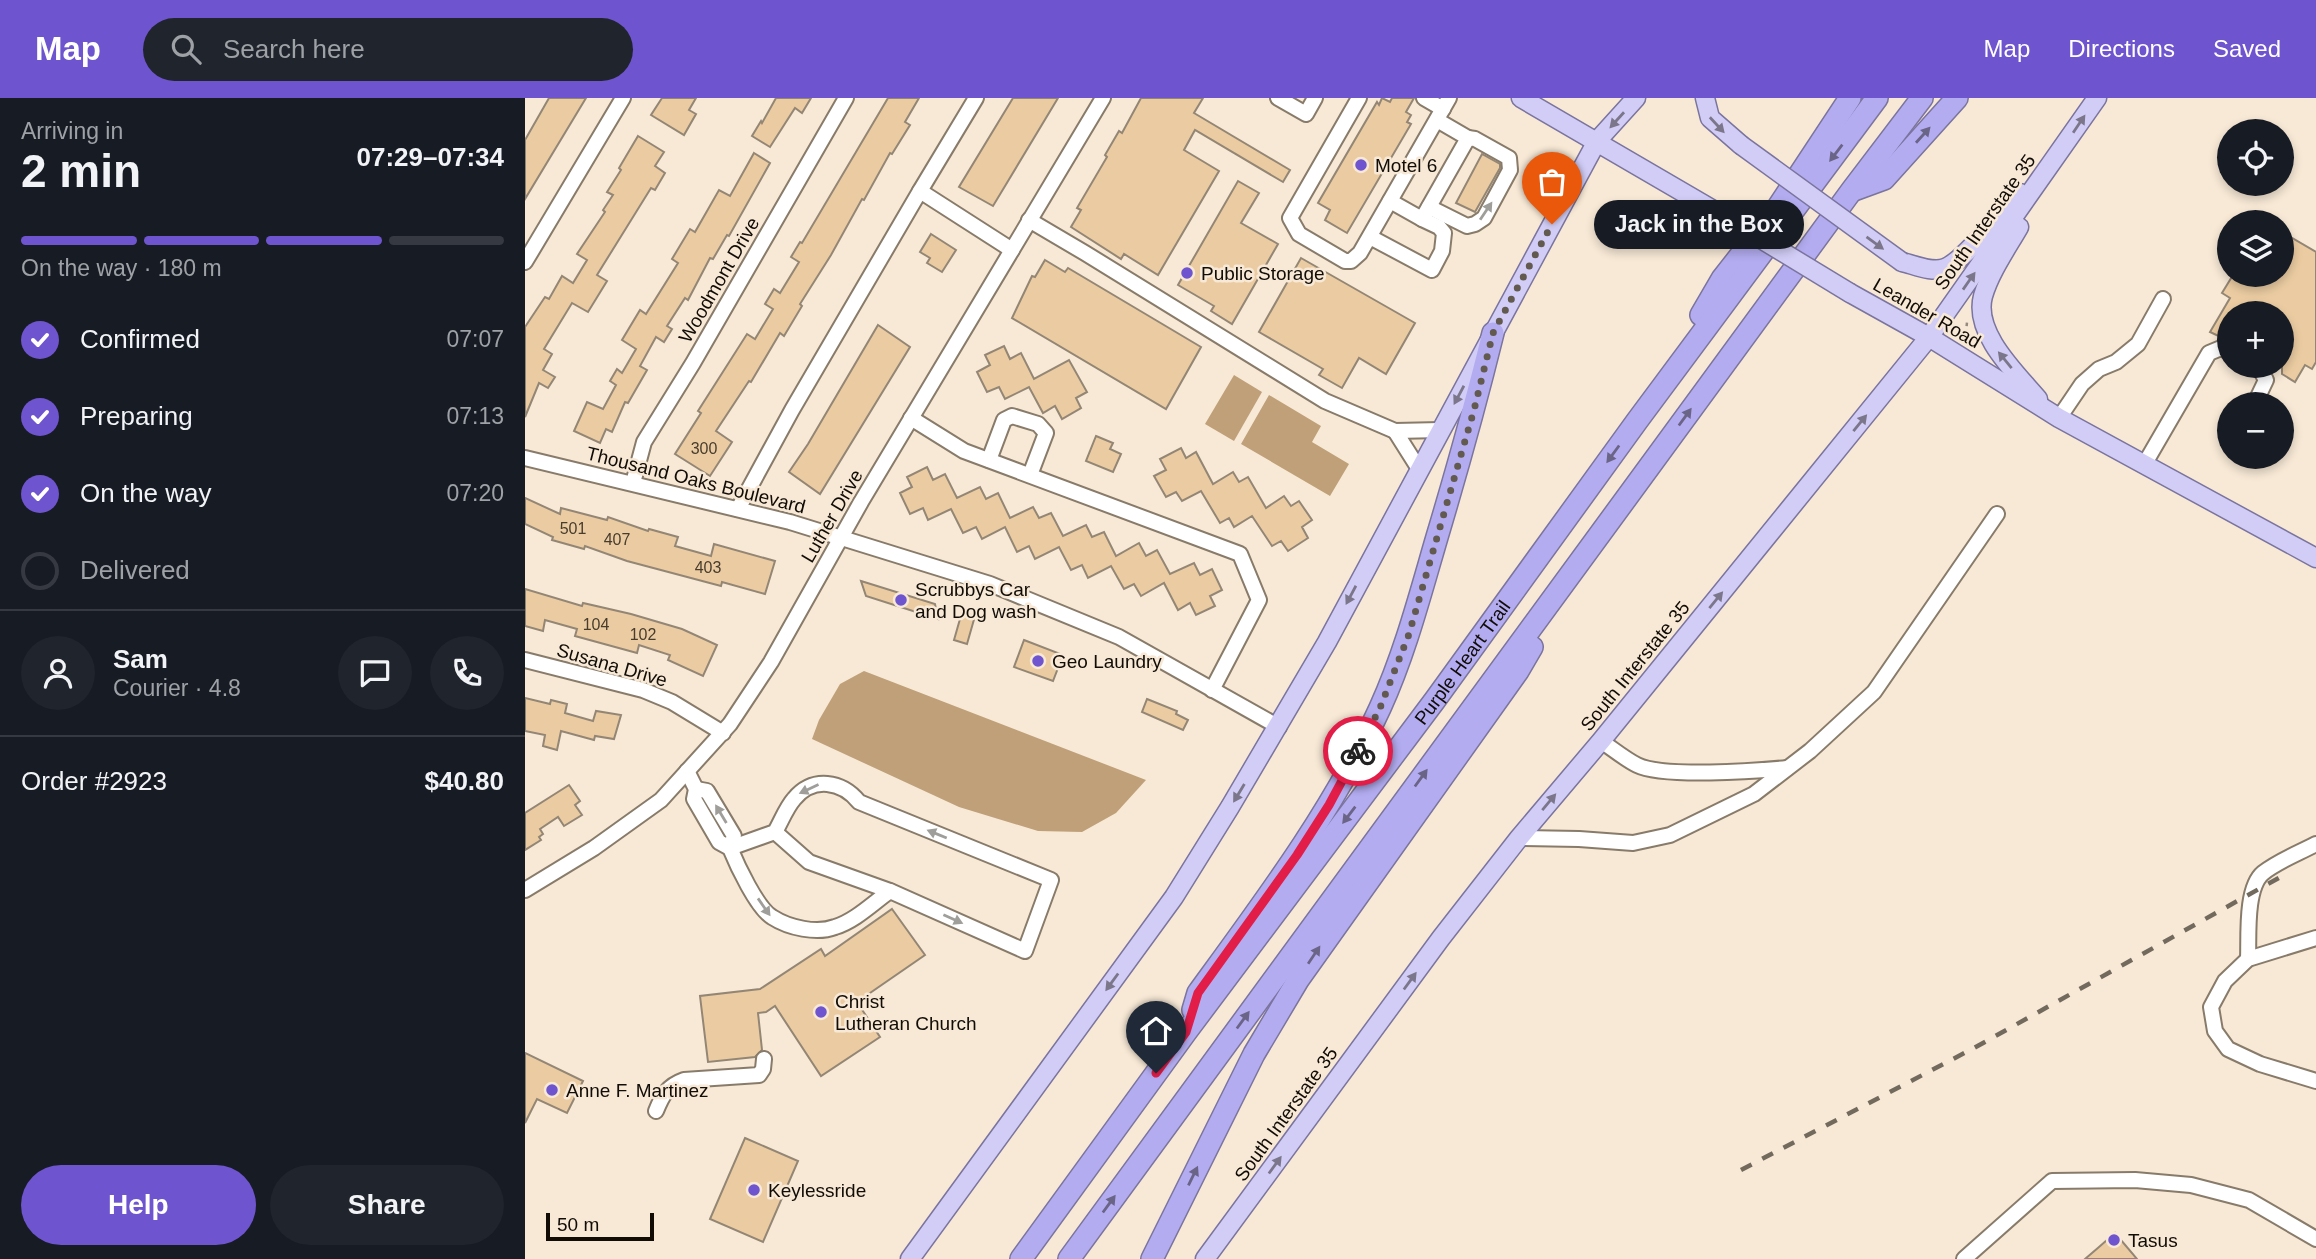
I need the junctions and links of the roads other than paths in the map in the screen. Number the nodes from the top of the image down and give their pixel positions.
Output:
1 (623, 98) edge
2 (846, 98) edge
3 (976, 98) edge
4 (1103, 98) edge
5 (1278, 98) edge
6 (1315, 98) edge
7 (1359, 98) edge
8 (1424, 98) edge
9 (1521, 98) edge
10 (1636, 98) edge
11 (1705, 98) edge
12 (1850, 98) edge
13 (1877, 98) edge
14 (1922, 98) edge
15 (1957, 98) edge
16 (2097, 98) edge
17 (1443, 109) edge
18 (1468, 138) junction
19 (1597, 141) junction
20 (2061, 150) junction
21 (1852, 190) junction
22 (920, 191) junction
23 (1391, 201) junction
24 (1426, 213) junction
25 (1029, 220) junction
26 (1370, 237) junction
27 (1011, 250) junction
28 (525, 262) edge
29 (2163, 299) dead end
30 (1493, 333) junction
31 (1929, 337) junction
32 (2217, 350) edge
33 (2054, 415) junction
34 (911, 418) junction
35 (1637, 421) junction
36 (1441, 430) junction
37 (1395, 431) junction
38 (525, 458) edge
39 (989, 460) junction
40 (2144, 465) junction
41 (1419, 469) junction
42 (1030, 475) junction
43 (633, 483) junction
44 (738, 509) junction
45 (1997, 514) dead end
46 (1601, 532) junction
47 (842, 537) junction
48 (2316, 558) edge
49 (525, 660) edge
50 (1212, 690) junction
51 (1279, 727) junction
52 (723, 733) junction
53 (1601, 741) junction
54 (1788, 768) junction
55 (687, 771) junction
56 (775, 832) junction
57 (1519, 838) junction
58 (2316, 844) edge
59 (730, 848) junction
60 (525, 890) edge
61 (890, 891) junction
62 (2316, 938) edge
63 (2248, 959) junction
64 (1186, 1032) junction
65 (764, 1059) dead end
66 (2316, 1082) edge
67 (656, 1111) dead end
68 (2316, 1239) edge
69 (910, 1259) edge
70 (1021, 1259) edge
71 (1069, 1259) edge
72 (1152, 1259) edge
73 (1205, 1259) edge
74 (1964, 1259) edge

1 - 28 street
2 - 43 street, Woodmont Drive
3 - 22 street
4 - 25 street, Luther Drive
5 - 6 street
7 - 26 street
8 - 17 street
9 - 19 main road, Leander Road
10 -> 19 main road
11 -> 20 main road, bridge
12 - 35 highway
13 -> 35 highway, Purple Heart Trail
14 - 21 highway, Purple Heart Trail
21 -> 15 highway
20 -> 16 main road, South Interstate 35
17 - 18 street
17 - 23 street
18 - 24 street
24 -> 18 street
19 - 30 main road
19 - 31 main road, Leander Road, bridge
31 -> 20 main road, South Interstate 35
33 -> 20 main road
46 -> 21 highway, Purple Heart Trail
22 - 27 street
22 - 44 street
23 - 24 street
23 - 26 street
24 - 26 street
25 - 27 street, Luther Drive
25 - 37 street
27 - 34 street, Luther Drive
29 - 33 street
30 -> 36 main road
30 - 64 highway
31 - 33 main road, Leander Road
53 -> 31 main road, South Interstate 35
32 - 40 street
33 - 40 main road, Leander Road
34 - 39 street
34 - 47 street, Luther Drive
35 -> 64 highway, Purple Heart Trail
36 - 37 street
36 - 41 main road
37 - 41 street
38 - 43 street, Thousand Oaks Boulevard
39 - 42 street
39 - 42 street
40 - 48 main road, Leander Road
41 -> 51 main road
42 - 50 street
43 - 44 street, Thousand Oaks Boulevard
44 - 47 street, Thousand Oaks Boulevard
45 - 54 street
71 -> 46 highway, Purple Heart Trail
72 -> 46 highway
47 - 50 street, Thousand Oaks Boulevard
47 - 52 street, Luther Drive
49 - 52 street, Susana Drive
50 - 51 street, Thousand Oaks Boulevard
51 -> 69 main road
52 - 55 street, Luther Drive
53 - 54 street
57 -> 53 main road, South Interstate 35
54 - 57 street
55 - 59 street
55 - 60 street, Luther Drive
56 - 59 street
56 - 61 street
61 -> 56 street
73 -> 57 main road, South Interstate 35
58 - 63 street
59 -> 61 street
62 - 63 street
63 - 66 street
64 - 70 highway, Purple Heart Trail
65 - 67 street
68 - 74 street

